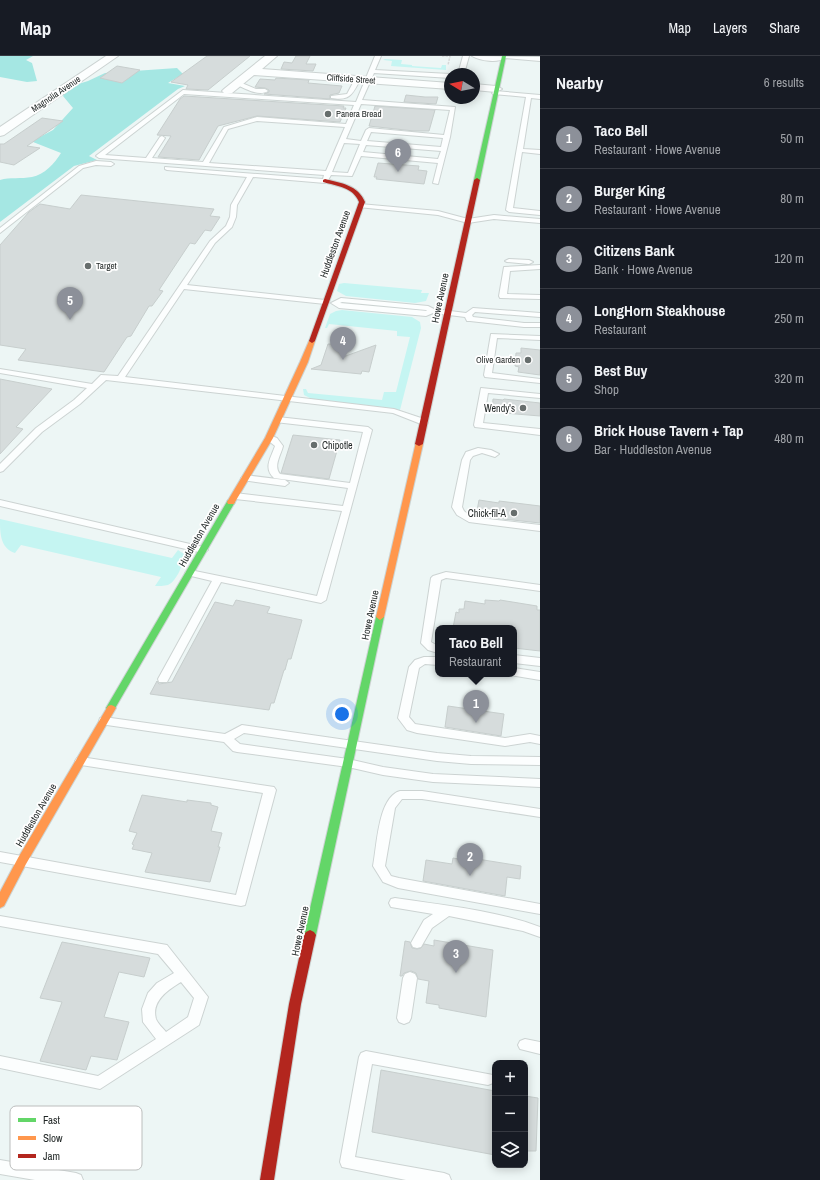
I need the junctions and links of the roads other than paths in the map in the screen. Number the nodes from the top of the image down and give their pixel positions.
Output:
1 (113, 56) edge
2 (272, 56) edge
3 (378, 56) edge
4 (466, 56) edge
5 (475, 56) edge
6 (500, 57) edge
7 (540, 59) edge
8 (463, 68) edge
9 (252, 72) junction
10 (444, 73) edge
11 (366, 77) junction
12 (237, 84) junction
13 (444, 85) edge
14 (480, 88) edge
15 (228, 91) dead end
16 (496, 91) junction
17 (529, 96) junction
18 (540, 96) edge
19 (359, 103) junction
20 (349, 126) junction
21 (0, 132) edge
22 (447, 137) junction
23 (162, 138) dead end
24 (342, 141) junction
25 (364, 142) junction
26 (444, 149) junction
27 (519, 150) junction
28 (540, 152) edge
29 (359, 154) junction
30 (148, 160) junction
31 (441, 161) junction
32 (205, 164) junction
33 (251, 175) junction
34 (327, 177) junction
35 (436, 183) dead end
36 (360, 206) junction
37 (471, 209) junction
38 (540, 213) edge
39 (494, 217) junction
40 (468, 221) junction
41 (540, 221) edge
42 (0, 231) edge
43 (509, 261) dead end
44 (540, 263) edge
45 (540, 268) edge
46 (182, 287) junction
47 (540, 297) edge
48 (326, 302) junction
49 (432, 311) junction
50 (448, 312) junction
51 (468, 314) junction
52 (540, 315) edge
53 (540, 325) edge
54 (540, 338) edge
55 (0, 371) edge
56 (120, 379) junction
57 (540, 381) edge
58 (94, 386) junction
59 (483, 394) junction
60 (540, 396) edge
61 (288, 400) junction
62 (540, 400) edge
63 (278, 420) junction
64 (424, 422) junction
65 (540, 432) edge
66 (269, 438) junction
67 (495, 454) dead end
68 (0, 470) edge
69 (245, 478) junction
70 (352, 488) junction
71 (235, 496) junction
72 (0, 503) edge
73 (347, 509) junction
74 (540, 528) edge
75 (203, 550) junction
76 (190, 573) junction
77 (218, 579) junction
78 (540, 588) edge
79 (435, 649) edge
80 (517, 659) edge
81 (435, 661) edge
82 (540, 662) edge
83 (517, 672) edge
84 (540, 676) edge
85 (163, 679) dead end
86 (104, 721) junction
87 (227, 738) junction
88 (540, 740) edge
89 (352, 745) junction
90 (81, 761) junction
91 (540, 761) edge
92 (348, 763) junction
93 (540, 784) edge
94 (540, 813) edge
95 (0, 857) edge
96 (22, 862) junction
97 (0, 903) edge
98 (395, 903) dead end
99 (540, 909) edge
100 (447, 911) junction
101 (0, 920) edge
102 (540, 932) edge
103 (417, 943) dead end
104 (183, 975) junction
105 (410, 978) dead end
106 (404, 1018) dead end
107 (165, 1040) junction
108 (525, 1045) dead end
109 (540, 1048) edge
110 (0, 1062) edge
111 (488, 1079) dead end
112 (0, 1167) edge
113 (10, 1169) edge
114 (18, 1170) edge
115 (76, 1180) edge
116 (267, 1180) edge
117 (444, 1180) edge

1 - 21 street, Magnolia Avenue
2 - 9 street
3 - 11 lane
4 - 8 lane
5 - 6 lane
6 - 7 lane
6 - 16 street, Howe Avenue
9 - 11 street, Cliffside Street
9 - 12 street
10 - 11 lane
11 - 12 lane
11 - 13 street, Cliffside Street
11 - 19 lane
12 - 15 street
14 - 16 street
16 - 17 lane
16 - 37 street, Howe Avenue
17 - 18 lane
17 - 27 lane
19 - 20 lane
19 - 22 lane
19 - 30 lane
20 - 24 lane
20 - 32 lane
22 - 25 lane
22 - 26 lane
23 - 30 lane
24 - 25 lane
24 - 34 lane
25 - 26 lane
25 - 29 lane
26 - 31 lane
27 - 28 lane
27 - 38 lane
29 - 31 lane
29 - 34 lane
30 - 32 lane
31 - 35 lane
32 - 34 lane
33 - 34 lane
33 - 42 lane
33 - 46 lane
34 - 36 street, Huddleston Avenue
36 - 40 lane
36 - 48 street, Huddleston Avenue
37 - 39 lane
37 - 40 street, Howe Avenue
39 - 40 lane
39 - 41 lane
40 - 50 street, Howe Avenue
43 - 44 lane
45 - 47 lane
46 - 48 lane
46 - 56 lane
48 - 61 street, Huddleston Avenue
49 - 49 lane
49 - 50 lane
50 - 51 lane
50 - 64 street, Howe Avenue
51 - 52 lane
51 - 53 lane
54 - 57 lane
55 - 58 lane
56 - 58 lane
56 - 61 lane
58 - 68 lane
59 - 60 lane
59 - 62 lane
59 - 65 lane
61 - 63 street, Huddleston Avenue
61 - 64 lane
63 - 66 street, Huddleston Avenue
63 - 70 lane
64 - 89 street, Howe Avenue
66 - 69 street, Huddleston Avenue
66 - 70 lane
67 - 74 lane
69 - 70 lane
69 - 71 street, Huddleston Avenue
70 - 73 lane
71 - 73 lane
71 - 75 street, Huddleston Avenue
72 - 75 lane
73 - 77 lane
75 - 76 street, Huddleston Avenue
76 - 77 lane
76 - 86 street, Huddleston Avenue
77 - 85 lane
78 - 79 lane
80 - 82 lane
81 - 88 lane
83 - 84 lane
86 - 87 lane
86 - 90 street, Huddleston Avenue
87 - 89 lane
87 - 92 lane
89 - 91 lane
89 - 92 street, Howe Avenue
90 - 96 street, Huddleston Avenue
90 - 96 lane
92 - 93 lane
92 - 116 street, Howe Avenue
94 - 99 lane
95 - 96 lane
96 - 97 street, Huddleston Avenue
98 - 100 lane
100 - 102 lane
100 - 103 lane
101 - 104 lane
104 - 107 lane
104 - 107 lane
105 - 106 lane
107 - 110 lane
108 - 109 lane
111 - 117 lane
112 - 113 lane
114 - 115 lane

